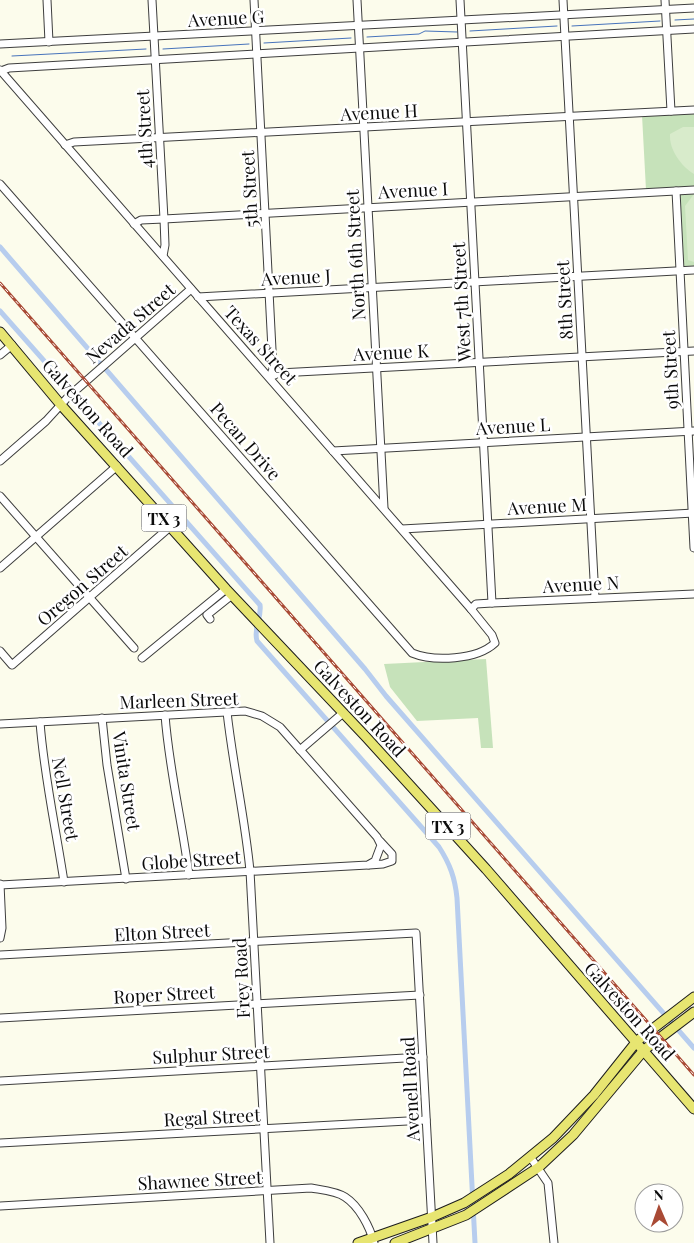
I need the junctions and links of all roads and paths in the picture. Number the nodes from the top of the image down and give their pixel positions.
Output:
1 (47, 0) edge
2 (152, 0) edge
3 (254, 0) edge
4 (357, 0) edge
5 (460, 0) edge
6 (563, 0) edge
7 (665, 0) edge
8 (694, 8) edge
9 (665, 10) junction
10 (564, 15) junction
11 (461, 20) junction
12 (358, 26) junction
13 (694, 29) edge
14 (666, 30) junction
15 (255, 31) junction
16 (154, 37) junction
17 (564, 37) junction
18 (49, 42) junction
19 (462, 42) junction
20 (0, 44) edge
21 (360, 48) junction
22 (256, 54) junction
23 (155, 60) junction
24 (0, 70) edge
25 (694, 110) edge
26 (670, 111) junction
27 (569, 117) junction
28 (466, 121) junction
29 (364, 128) junction
30 (261, 133) junction
31 (160, 139) junction
32 (66, 145) junction
33 (0, 184) edge
34 (694, 190) edge
35 (676, 191) junction
36 (574, 197) junction
37 (470, 202) junction
38 (368, 208) junction
39 (265, 213) junction
40 (164, 219) junction
41 (134, 224) junction
42 (163, 256) junction
43 (694, 270) edge
44 (681, 271) junction
45 (578, 277) junction
46 (475, 282) junction
47 (372, 288) junction
48 (191, 290) junction
49 (269, 293) junction
50 (198, 297) junction
51 (0, 332) edge
52 (136, 338) junction
53 (12, 345) junction
54 (694, 351) edge
55 (684, 352) junction
56 (0, 355) edge
57 (582, 357) junction
58 (479, 363) junction
59 (376, 368) junction
60 (270, 377) junction
61 (61, 405) junction
62 (691, 432) edge
63 (586, 437) junction
64 (484, 443) junction
65 (380, 448) junction
66 (333, 451) junction
67 (0, 461) edge
68 (117, 466) junction
69 (0, 496) edge
70 (384, 508) junction
71 (693, 513) edge
72 (591, 518) junction
73 (487, 524) junction
74 (171, 526) junction
75 (402, 529) junction
76 (36, 536) junction
77 (694, 548) edge
78 (0, 568) edge
79 (229, 592) junction
80 (694, 594) edge
81 (90, 598) junction
82 (595, 598) junction
83 (492, 603) junction
84 (471, 609) junction
85 (210, 619) dead end
86 (495, 643) joint
87 (134, 648) dead end
88 (0, 651) edge
89 (142, 658) dead end
90 (227, 712) junction
91 (343, 713) junction
92 (165, 715) junction
93 (102, 718) junction
94 (40, 722) junction
95 (0, 724) edge
96 (300, 750) junction
97 (377, 837) junction
98 (368, 865) junction
99 (250, 871) junction
100 (189, 875) junction
101 (126, 879) junction
102 (64, 882) junction
103 (0, 885) edge
104 (416, 933) joint
105 (0, 938) edge
106 (254, 942) junction
107 (0, 955) edge
108 (420, 995) junction
109 (694, 997) edge
110 (257, 1004) junction
111 (694, 1012) edge
112 (0, 1018) edge
113 (637, 1042) junction
114 (644, 1050) junction
115 (423, 1057) junction
116 (261, 1066) junction
117 (0, 1080) edge
118 (582, 1108) junction
119 (694, 1109) edge
120 (590, 1116) junction
121 (426, 1120) junction
122 (264, 1129) junction
123 (0, 1143) edge
124 (531, 1158) junction
125 (539, 1168) junction
126 (268, 1192) junction
127 (0, 1206) edge
128 (432, 1218) junction
129 (432, 1230) junction
130 (374, 1241) edge
131 (270, 1243) edge
132 (358, 1243) edge
133 (395, 1243) edge
134 (433, 1243) edge
135 (554, 1243) edge

1 - 18 street
2 - 16 street, 4th Street
3 - 15 street, 5th Street
4 - 12 street, North 6th Street
5 - 11 street, West 7th Street
6 - 10 street, 8th Street
7 - 9 street
8 - 9 street, Avenue G
9 - 10 street, Avenue G
9 - 14 street
10 - 11 street, Avenue G
10 - 17 street, 8th Street
11 - 12 street, Avenue G
11 - 19 street, West 7th Street
12 - 15 street, Avenue G
12 - 21 street, North 6th Street
13 - 14 street
14 - 17 street
14 - 26 street
15 - 16 street, Avenue G
15 - 22 street, 5th Street
16 - 18 street, Avenue G
16 - 23 street, 4th Street
17 - 19 street
17 - 27 street, 8th Street
18 - 20 street, Avenue G
19 - 21 street
19 - 28 street, West 7th Street
21 - 22 street
21 - 29 street, North 6th Street
22 - 23 street
22 - 30 street, 5th Street
23 - 24 street
23 - 31 street, 4th Street
24 - 32 street, Texas Street
25 - 26 street, Avenue H
26 - 27 street, Avenue H
27 - 28 street, Avenue H
27 - 36 street, 8th Street
28 - 29 street, Avenue H
28 - 37 street, West 7th Street
29 - 30 street, Avenue H
29 - 38 street, North 6th Street
30 - 31 street, Avenue H
30 - 39 street, 5th Street
31 - 32 street, Avenue H
31 - 40 street, 4th Street
32 - 41 street, Texas Street
33 - 52 street, Pecan Drive
34 - 35 street, Avenue I
35 - 36 street, Avenue I
35 - 44 street, 9th Street
36 - 37 street, Avenue I
36 - 45 street, 8th Street
37 - 38 street, Avenue I
37 - 46 street, West 7th Street
38 - 39 street, Avenue I
38 - 47 street, North 6th Street
39 - 40 street, Avenue I
39 - 49 street, 5th Street
40 - 41 street, Avenue I
40 - 42 street, 4th Street
41 - 42 street, Texas Street
42 - 48 street, Texas Street
43 - 44 street, Avenue J
44 - 45 street, Avenue J
44 - 55 street, 9th Street
45 - 46 street, Avenue J
45 - 57 street, 8th Street
46 - 47 street, Avenue J
46 - 58 street, West 7th Street
47 - 49 street, Avenue J
47 - 59 street, North 6th Street
48 - 50 street, Texas Street
48 - 52 street, Nevada Street
49 - 50 street, Avenue J
49 - 60 street, 5th Street
50 - 60 street, Texas Street
51 - 53 main road, Galveston Road / TX 3
52 - 61 street, Nevada Street
52 - 86 street, Pecan Drive
53 - 56 street
53 - 61 main road, Galveston Road / TX 3
54 - 55 street, Avenue K
55 - 57 street, Avenue K
55 - 62 street, 9th Street
57 - 58 street, Avenue K
57 - 63 street, 8th Street
58 - 59 street, Avenue K
58 - 64 street, West 7th Street
59 - 60 street, Avenue K
59 - 65 street, North 6th Street
60 - 66 street, Texas Street
61 - 67 street, Nevada Street
61 - 68 main road, Galveston Road / TX 3
62 - 63 street, Avenue L
62 - 71 street, 9th Street
63 - 64 street, Avenue L
63 - 72 street, 8th Street
64 - 65 street, Avenue L
64 - 73 street, West 7th Street
65 - 66 street, Avenue L
65 - 70 street, North 6th Street
66 - 70 street, Texas Street
68 - 74 main road, Galveston Road / TX 3
68 - 76 street
69 - 76 street
70 - 75 street, Texas Street
71 - 72 street, Avenue M
71 - 77 street, 9th Street
72 - 73 street, Avenue M
72 - 82 street, 8th Street
73 - 75 street, Avenue M
73 - 83 street, West 7th Street
74 - 79 main road, Galveston Road / TX 3
74 - 81 street, Oregon Street
75 - 84 street, Texas Street
76 - 78 street
76 - 81 street
79 - 85 street
79 - 89 street
79 - 91 main road, Galveston Road / TX 3
80 - 82 street, Avenue N
81 - 87 street
81 - 88 street, Oregon Street
82 - 83 street, Avenue N
83 - 84 street, Avenue N
84 - 86 street, Texas Street
90 - 92 street, Marleen Street
90 - 96 street, Marleen Street
90 - 99 street, Frey Road
91 - 96 street
91 - 113 main road, Galveston Road / TX 3
92 - 93 street, Marleen Street
92 - 100 street
93 - 94 street, Marleen Street
93 - 101 street, Vinita Street
94 - 95 street, Marleen Street
94 - 102 street, Nell Street
96 - 97 street, Marleen Street
97 - 98 street
97 - 98 street, Globe Street
98 - 99 street, Globe Street
99 - 100 street, Globe Street
99 - 106 street, Frey Road
100 - 101 street, Globe Street
101 - 102 street, Globe Street
102 - 103 street, Globe Street
103 - 105 street
104 - 106 street, Elton Street
104 - 108 street, Avenell Road
106 - 107 street, Elton Street
106 - 110 street, Frey Road
108 - 110 street, Roper Street
108 - 115 street, Avenell Road
109 - 113 main road
110 - 112 street, Roper Street
110 - 116 street, Frey Road
111 - 114 main road
113 - 114 main road, Galveston Road / TX 3
113 - 118 main road
114 - 119 main road, Galveston Road / TX 3
114 - 120 main road
115 - 116 street, Sulphur Street
115 - 121 street, Avenell Road
116 - 117 street, Sulphur Street
116 - 122 street, Frey Road
118 - 120 main road
118 - 124 main road
120 - 125 main road
121 - 122 street, Regal Street
121 - 128 street, Avenell Road
122 - 123 street, Regal Street
122 - 126 street, Frey Road
124 - 125 street
124 - 128 main road
125 - 129 main road
125 - 135 street
126 - 127 street, Shawnee Street
126 - 130 street, Shawnee Street
126 - 131 street, Frey Road
128 - 129 street, Avenell Road
128 - 130 main road
129 - 133 main road
129 - 134 street, Avenell Road
130 - 132 main road

